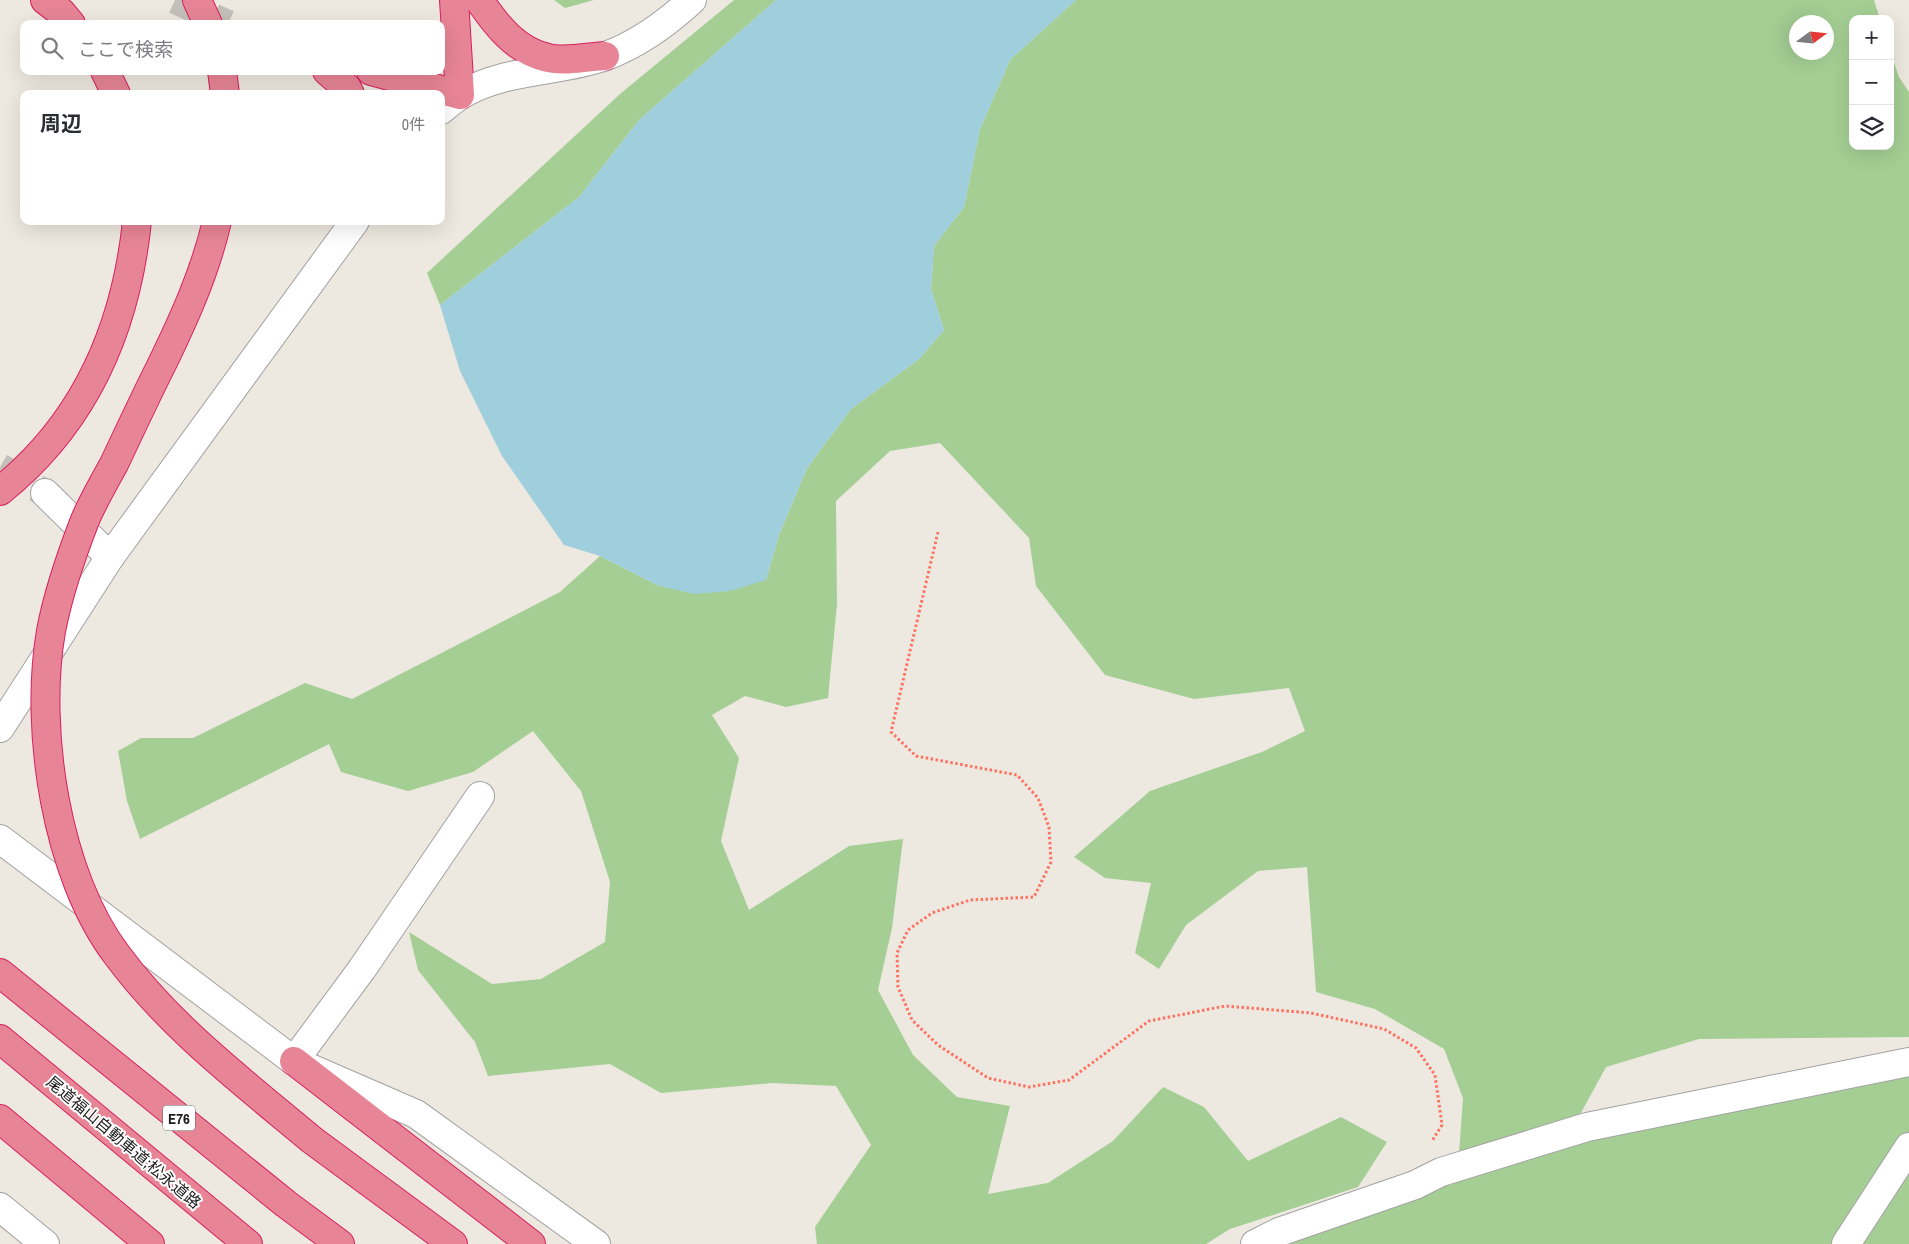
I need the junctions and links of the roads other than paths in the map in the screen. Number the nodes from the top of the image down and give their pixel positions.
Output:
1 (45, 0) edge
2 (197, 0) edge
3 (454, 0) edge
4 (479, 0) edge
5 (692, 0) edge
6 (68, 20) edge
7 (206, 20) edge
8 (605, 56) junction
9 (107, 75) edge
10 (223, 75) edge
11 (332, 75) edge
12 (380, 75) edge
13 (114, 90) edge
14 (224, 90) edge
15 (348, 90) edge
16 (418, 90) edge
17 (450, 103) edge
18 (137, 225) edge
19 (216, 225) edge
20 (352, 225) edge
21 (0, 491) edge
22 (45, 492) tunnel mouth
23 (110, 557) junction
24 (0, 728) edge
25 (480, 796) dead end
26 (0, 839) edge
27 (10, 981) edge
28 (0, 1039) edge
29 (294, 1061) junction
30 (1909, 1062) edge
31 (0, 1119) edge
32 (1909, 1147) edge
33 (1, 1208) edge
34 (45, 1244) edge
35 (150, 1244) edge
36 (248, 1244) edge
37 (340, 1244) edge
38 (453, 1244) edge
39 (531, 1244) edge
40 (596, 1244) edge
41 (1255, 1244) edge
42 (1846, 1244) edge

1 - 6 highway
2 - 7 highway
3 - 17 highway
4 - 8 highway
5 - 8 street
8 - 17 street
9 - 13 highway
10 - 14 highway
11 - 15 highway
12 - 16 highway
18 - 21 highway
19 - 38 highway, bridge
20 - 23 street
22 - 23 street
23 - 24 street
25 - 29 street
26 - 29 street
27 - 37 highway, E76
28 - 36 highway, 尾道福山自動車道;松永道路
29 - 39 highway
29 - 40 street
30 - 41 street
31 - 35 highway
32 - 42 street
33 - 34 street

